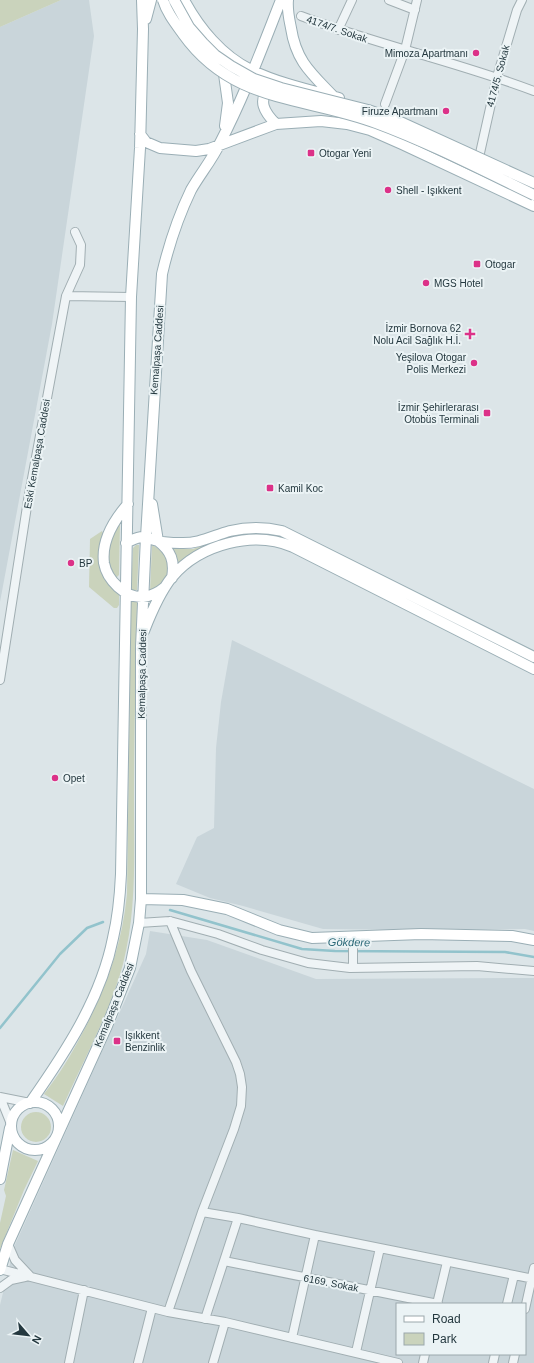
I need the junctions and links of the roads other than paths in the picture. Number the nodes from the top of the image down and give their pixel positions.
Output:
1 (142, 0) edge
2 (151, 0) edge
3 (174, 0) edge
4 (184, 0) edge
5 (281, 0) edge
6 (288, 0) edge
7 (352, 0) edge
8 (389, 0) edge
9 (417, 0) edge
10 (522, 0) edge
11 (163, 3) edge
12 (415, 10) junction
13 (301, 16) dead end
14 (143, 29) junction
15 (338, 30) junction
16 (209, 35) junction
17 (405, 50) junction
18 (253, 71) junction
19 (497, 77) junction
20 (289, 84) junction
21 (534, 91) edge
22 (332, 96) junction
23 (385, 104) dead end
24 (276, 124) junction
25 (140, 134) junction
26 (219, 146) junction
27 (480, 153) junction
28 (534, 178) edge
29 (534, 183) edge
30 (534, 194) edge
31 (534, 206) edge
32 (75, 232) dead end
33 (66, 296) junction
34 (130, 297) junction
35 (149, 483) junction
36 (128, 504) junction
37 (146, 537) junction
38 (158, 541) junction
39 (126, 543) junction
40 (169, 582) junction
41 (125, 591) junction
42 (143, 597) junction
43 (141, 647) junction
44 (534, 657) edge
45 (534, 669) edge
46 (0, 680) edge
47 (141, 899) junction
48 (139, 922) junction
49 (170, 922) junction
50 (353, 936) junction
51 (534, 940) edge
52 (352, 968) junction
53 (534, 971) edge
54 (0, 1097) edge
55 (30, 1102) junction
56 (11, 1124) junction
57 (57, 1135) junction
58 (0, 1179) edge
59 (202, 1212) junction
60 (238, 1218) junction
61 (315, 1235) junction
62 (8, 1244) junction
63 (380, 1248) junction
64 (224, 1261) junction
65 (448, 1262) junction
66 (534, 1268) edge
67 (0, 1269) edge
68 (514, 1275) junction
69 (30, 1276) junction
70 (306, 1278) junction
71 (533, 1279) edge
72 (0, 1288) edge
73 (84, 1290) junction
74 (371, 1290) junction
75 (432, 1303) edge
76 (437, 1303) edge
77 (507, 1303) edge
78 (526, 1305) edge
79 (152, 1308) junction
80 (168, 1312) junction
81 (205, 1319) junction
82 (225, 1322) junction
83 (292, 1338) junction
84 (356, 1352) junction
85 (68, 1363) edge
86 (138, 1363) edge
87 (213, 1363) edge
88 (398, 1363) edge

1 - 14 main road, Kemalpaşa Caddesi
2 - 14 main road
3 - 29 main road, bridge
4 - 16 main road
5 - 18 main road, Kemalpaşa Caddesi
6 - 22 main road
7 - 15 street
8 - 12 street
9 - 12 street
10 - 19 street, 4174/5. Sokak
11 - 30 main road, bridge
12 - 17 street
13 - 15 street, 4174/7. Sokak
14 - 25 main road, Kemalpaşa Caddesi
15 - 17 street, 4174/7. Sokak
16 - 18 main road
16 - 26 main road
17 - 19 street, 4174/7. Sokak
17 - 23 street
18 - 20 main road
18 - 26 main road, Kemalpaşa Caddesi
19 - 21 street, 4174/7. Sokak
19 - 27 street, 4174/5. Sokak
20 - 22 main road
20 - 24 main road
22 - 27 main road
24 - 26 main road
24 - 31 main road
25 - 26 main road
25 - 34 main road, Kemalpaşa Caddesi
26 - 35 main road, Kemalpaşa Caddesi
27 - 28 main road
32 - 33 street, Eski Kemalpaşa Caddesi
33 - 34 street
33 - 46 street, Eski Kemalpaşa Caddesi
34 - 36 main road, Kemalpaşa Caddesi
35 - 37 main road, Kemalpaşa Caddesi
35 - 38 main road
36 - 39 main road, Kemalpaşa Caddesi
36 - 41 main road
37 - 38 main road
37 - 39 main road
37 - 42 main road, Kemalpaşa Caddesi
38 - 40 main road
38 - 44 main road
39 - 41 main road, Kemalpaşa Caddesi
40 - 42 main road
40 - 43 main road
40 - 45 main road
41 - 42 main road
41 - 55 main road, Kemalpaşa Caddesi
42 - 43 main road, Kemalpaşa Caddesi
43 - 47 main road, Kemalpaşa Caddesi
47 - 48 main road, Kemalpaşa Caddesi
47 - 50 main road
48 - 49 street
48 - 57 main road, Kemalpaşa Caddesi
49 - 52 street
49 - 59 street
50 - 51 main road
50 - 52 street
52 - 53 street
54 - 55 street
54 - 56 street
55 - 56 main road, Kemalpaşa Caddesi
55 - 57 main road
56 - 57 main road
56 - 58 main road
57 - 62 main road, Kemalpaşa Caddesi
59 - 60 street
59 - 80 street
60 - 61 street
60 - 64 street
61 - 63 street
61 - 70 street
62 - 67 main road, Kemalpaşa Caddesi
62 - 69 street
63 - 65 street
63 - 74 street
64 - 70 street, 6169. Sokak
64 - 81 street
65 - 68 street
65 - 76 street
66 - 71 street
67 - 69 street
68 - 71 street
68 - 77 street
69 - 72 street
69 - 73 street
70 - 74 street, 6169. Sokak
70 - 83 street
71 - 78 street
73 - 79 street
73 - 85 street
74 - 75 street, 6169. Sokak
74 - 84 street
79 - 80 street
79 - 86 street
80 - 81 street
81 - 82 street
82 - 83 street
82 - 87 street
83 - 84 street
84 - 88 street

